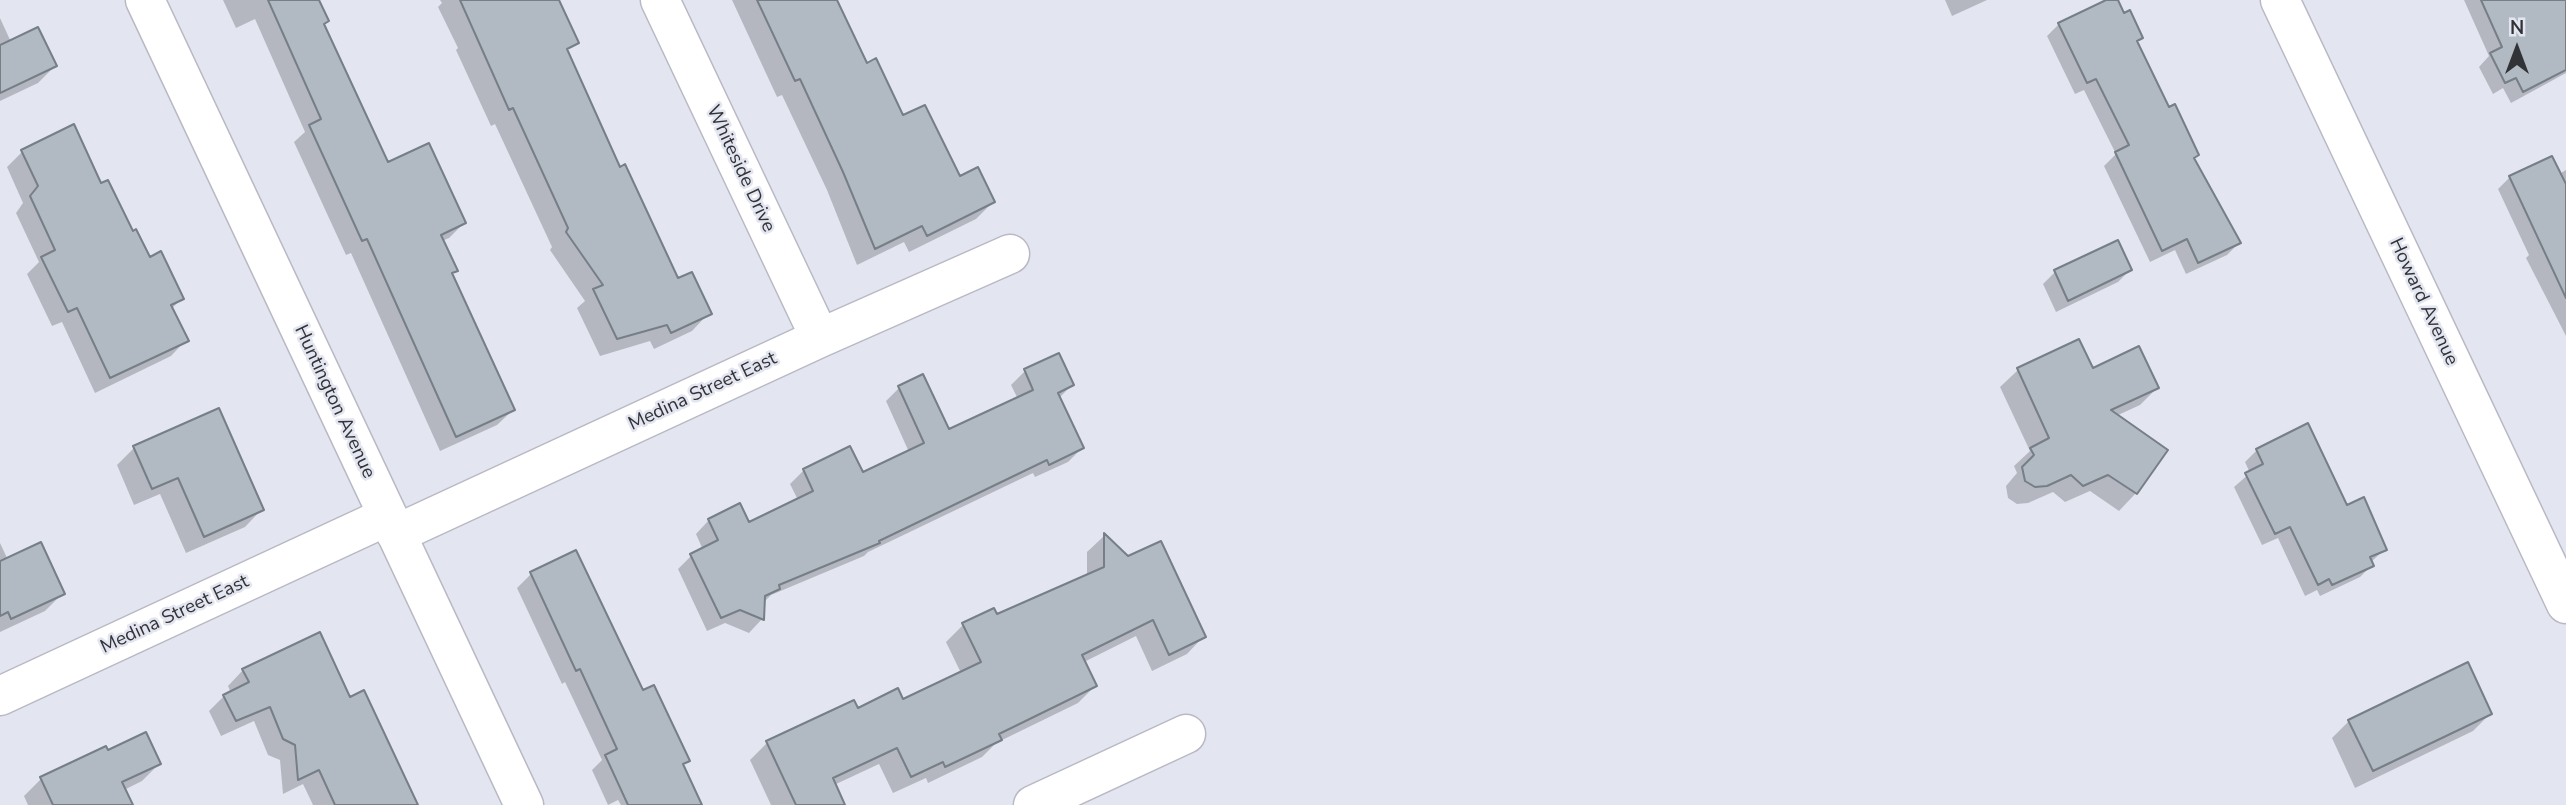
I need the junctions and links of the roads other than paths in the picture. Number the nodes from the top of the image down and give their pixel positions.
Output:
1 (145, 0) edge
2 (660, 0) edge
3 (2280, 0) edge
4 (1010, 254) dead end
5 (820, 338) junction
6 (392, 525) junction
7 (2566, 604) edge
8 (0, 696) edge
9 (1186, 734) dead end
10 (1036, 804) edge
11 (524, 805) edge

1 - 6 street, Huntington Avenue
2 - 5 street, Whiteside Drive
3 - 7 street, Howard Avenue
4 - 5 street, Medina Street East
5 - 6 street, Medina Street East
6 - 8 street, Medina Street East
6 - 11 street, Huntington Avenue
9 - 10 street

